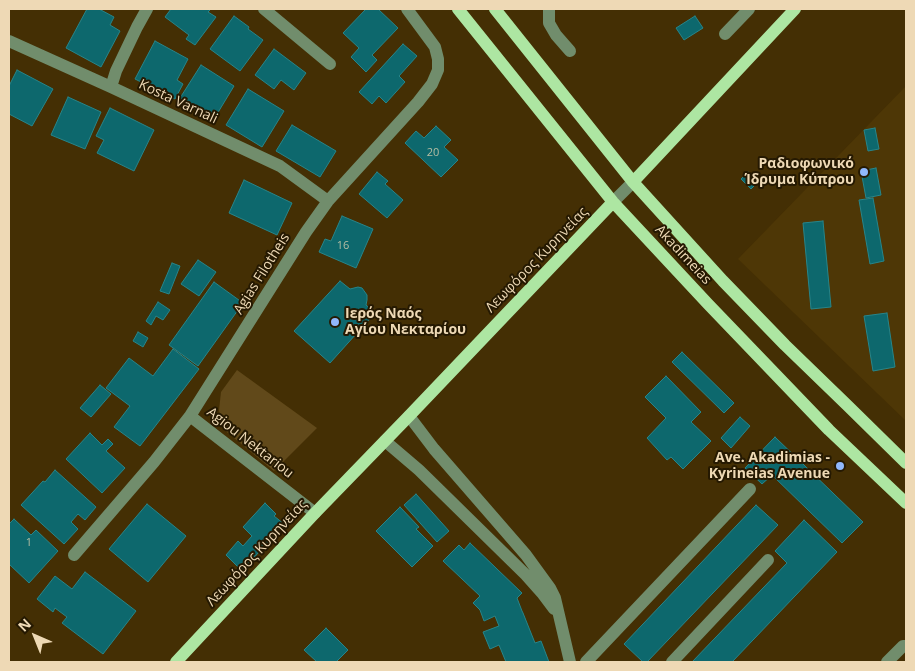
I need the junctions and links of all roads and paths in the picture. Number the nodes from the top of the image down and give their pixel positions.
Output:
1 (147, 9) edge
2 (264, 9) edge
3 (407, 9) edge
4 (458, 9) edge
5 (495, 9) edge
6 (549, 9) edge
7 (750, 9) edge
8 (795, 9) edge
9 (725, 34) dead end
10 (9, 42) edge
11 (570, 51) dead end
12 (330, 64) dead end
13 (111, 87) junction
14 (633, 182) junction
15 (328, 201) junction
16 (613, 202) junction
17 (190, 416) junction
18 (409, 416) junction
19 (385, 441) junction
20 (906, 463) edge
21 (750, 489) dead end
22 (906, 503) edge
23 (315, 513) junction
24 (74, 555) dead end
25 (768, 560) dead end
26 (559, 618) junction
27 (906, 646) edge
28 (176, 662) edge
29 (570, 662) edge
30 (586, 662) edge
31 (672, 662) edge
32 (887, 662) edge

1 - 13 street
2 - 12 street
3 - 15 street, Agias Filotheis
4 - 16 main road, Akadimeias
5 - 14 main road, Akadimeias
6 - 11 street
7 - 9 street
8 - 14 main road, Λεωφόρος Κυρηνείας
10 - 13 street, Kosta Varnali
13 - 15 street, Kosta Varnali
14 - 16 street, Λεωφόρος Κυρηνείας
14 - 20 main road, Akadimeias
15 - 17 street, Agias Filotheis
16 - 18 main road, Λεωφόρος Κυρηνείας
16 - 22 main road, Akadimeias
17 - 23 street, Agiou Nektariou
17 - 24 street, Agias Filotheis
18 - 19 main road, Λεωφόρος Κυρηνείας
18 - 26 street
19 - 23 main road, Λεωφόρος Κυρηνείας
19 - 26 street
21 - 30 street
23 - 28 main road, Λεωφόρος Κυρηνείας
25 - 31 street
26 - 29 street
27 - 32 street

